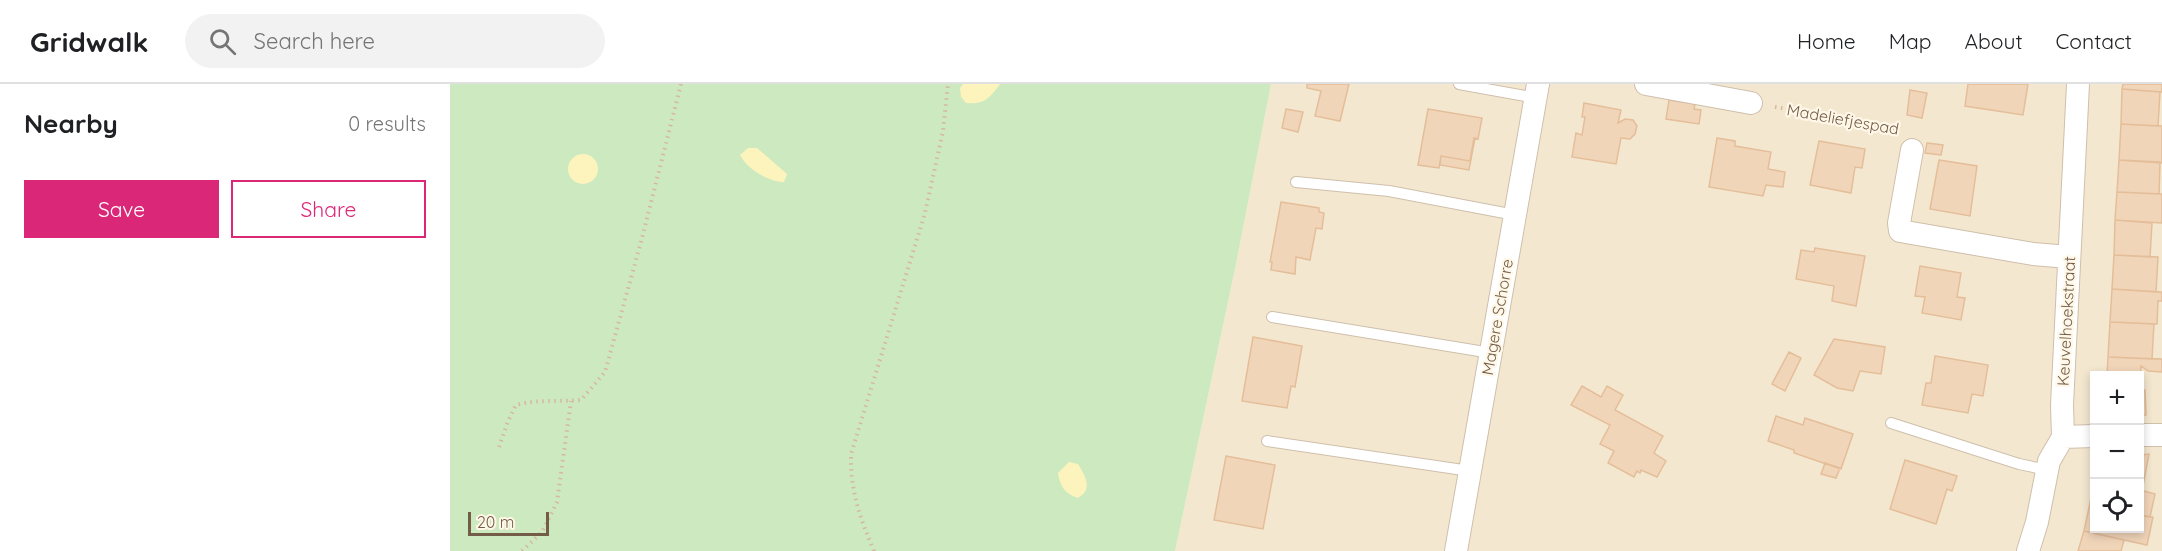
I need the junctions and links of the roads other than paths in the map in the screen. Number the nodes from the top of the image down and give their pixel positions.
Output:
1 (1459, 84) edge
2 (1646, 84) edge
3 (2078, 84) edge
4 (1537, 91) edge
5 (1751, 103) road end
6 (1912, 150) road end
7 (1296, 182) dead end
8 (1515, 215) junction
9 (2069, 256) junction
10 (1272, 317) dead end
11 (1491, 353) junction
12 (1892, 423) dead end
13 (2144, 435) edge
14 (2162, 435) edge
15 (2090, 436) edge
16 (2063, 437) junction
17 (1267, 441) dead end
18 (2047, 470) junction
19 (1470, 471) junction
20 (1456, 551) edge
21 (2028, 551) edge

1 - 4 lane
2 - 5 street
3 - 9 street, Keuvelhoekstraat
4 - 8 street, Magere Schorre
6 - 9 street, Madeliefjespad
7 - 8 lane
8 - 11 street, Magere Schorre
9 - 16 street, Keuvelhoekstraat
10 - 11 lane
11 - 19 street, Magere Schorre
12 - 18 lane
13 - 14 street
15 - 16 street
16 - 18 street
17 - 19 lane
18 - 21 street
19 - 20 street, Magere Schorre

